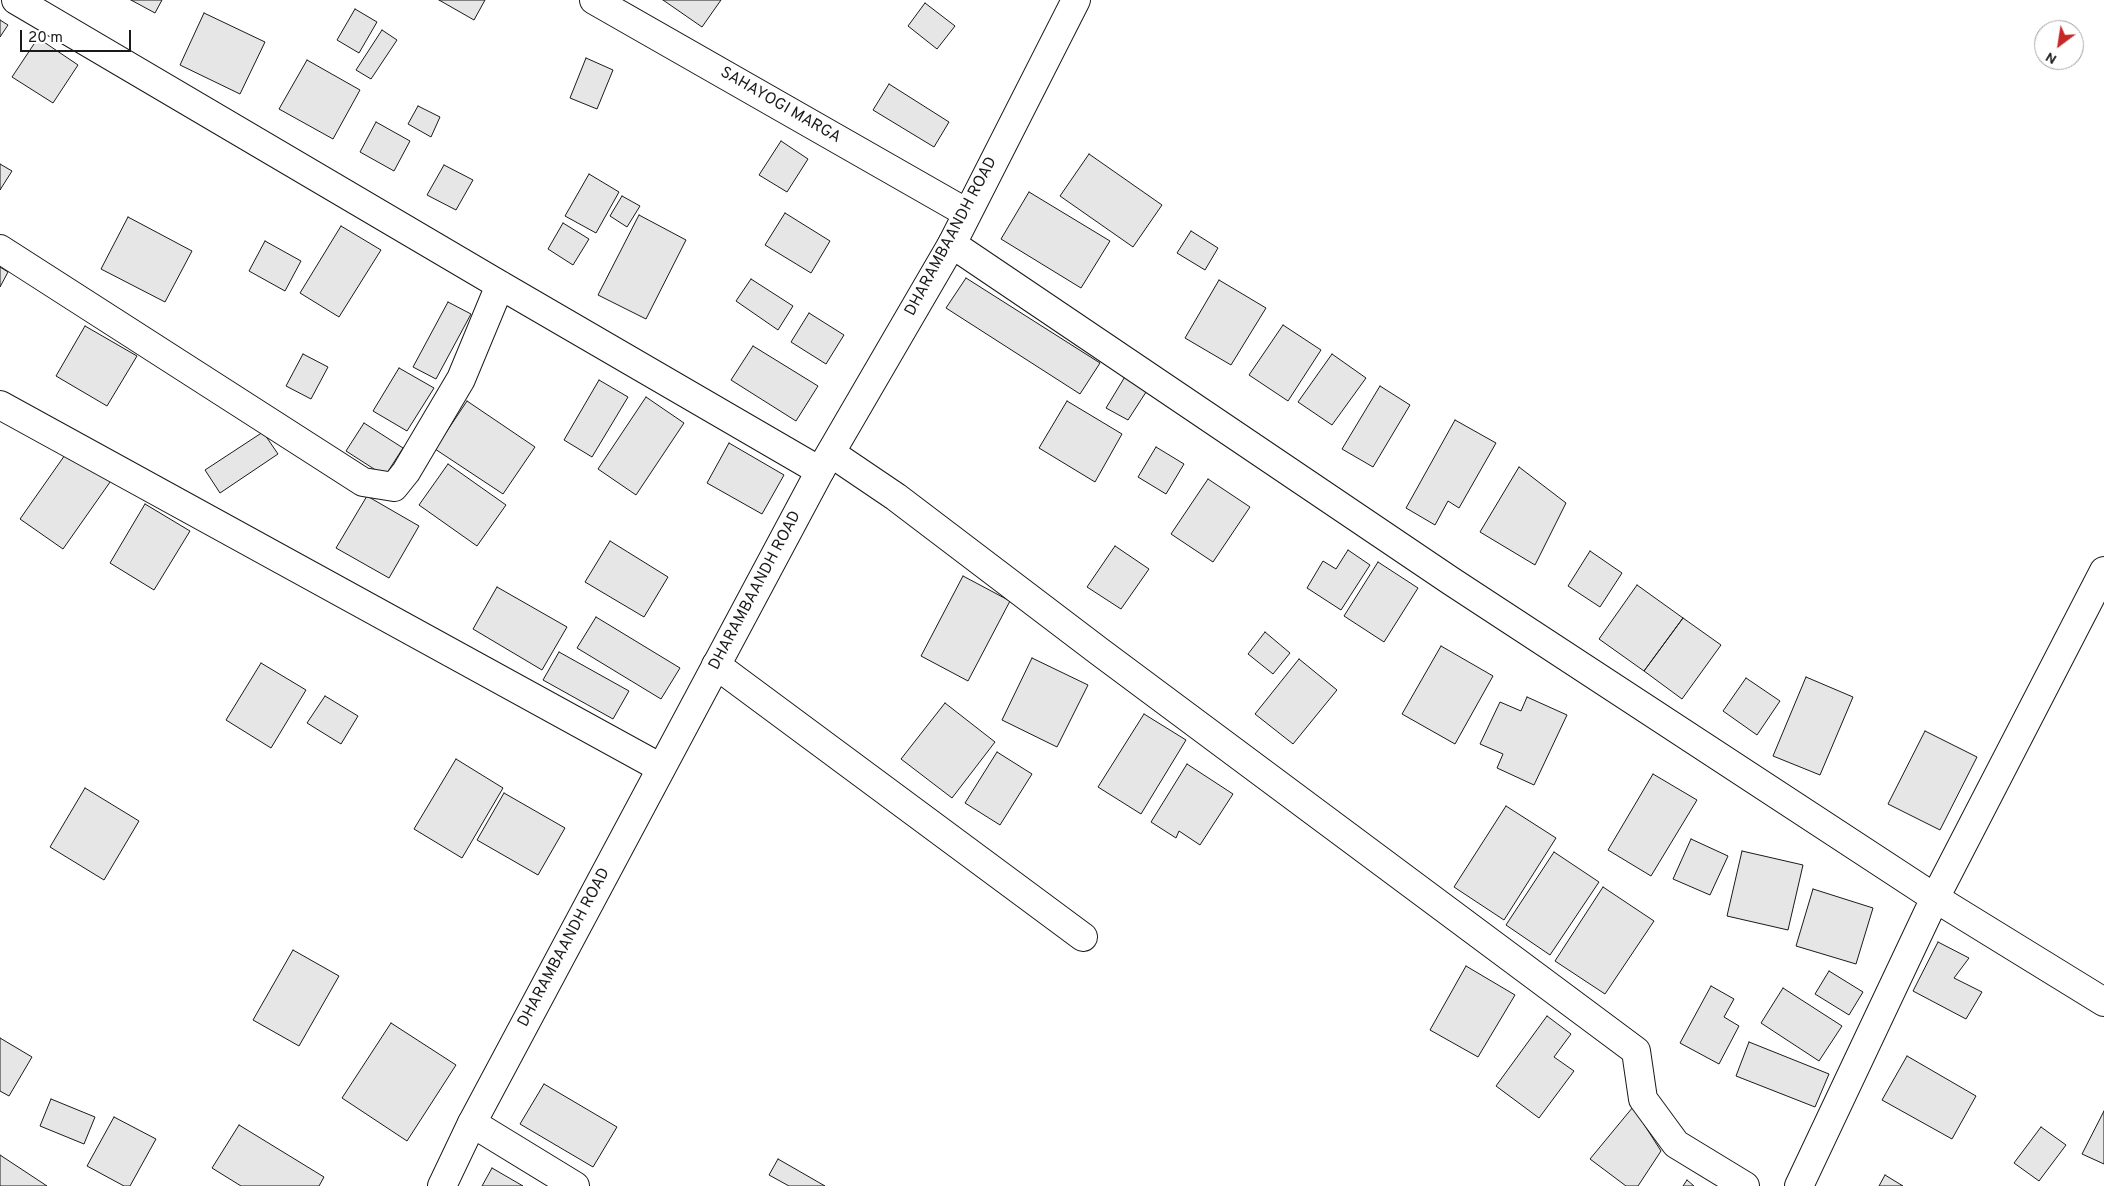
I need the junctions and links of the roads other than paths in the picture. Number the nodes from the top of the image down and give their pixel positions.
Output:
1 (16, 0) edge
2 (594, 0) edge
3 (1076, 0) edge
4 (967, 213) junction
5 (952, 244) junction
6 (0, 249) edge
7 (500, 285) junction
8 (0, 405) edge
9 (826, 462) junction
10 (2104, 571) edge
11 (2097, 608) edge
12 (716, 665) junction
13 (662, 768) junction
14 (1935, 898) junction
15 (1083, 937) dead end
16 (2104, 1002) edge
17 (472, 1123) junction
18 (442, 1186) edge
19 (575, 1186) edge
20 (1745, 1186) edge
21 (1799, 1186) edge

1 - 7 street
2 - 4 street, SAHAYOGI MARGA
3 - 4 street, DHARAMBAANDH ROAD
4 - 5 street, DHARAMBAANDH ROAD
5 - 9 street, DHARAMBAANDH ROAD
5 - 14 street
6 - 7 street
7 - 9 street
8 - 13 street
9 - 12 street, DHARAMBAANDH ROAD
9 - 20 street
10 - 11 street
11 - 14 street
12 - 13 street, DHARAMBAANDH ROAD
12 - 15 street
13 - 17 street, DHARAMBAANDH ROAD
14 - 16 street
14 - 21 street
17 - 18 street, DHARAMBAANDH ROAD
17 - 19 street

